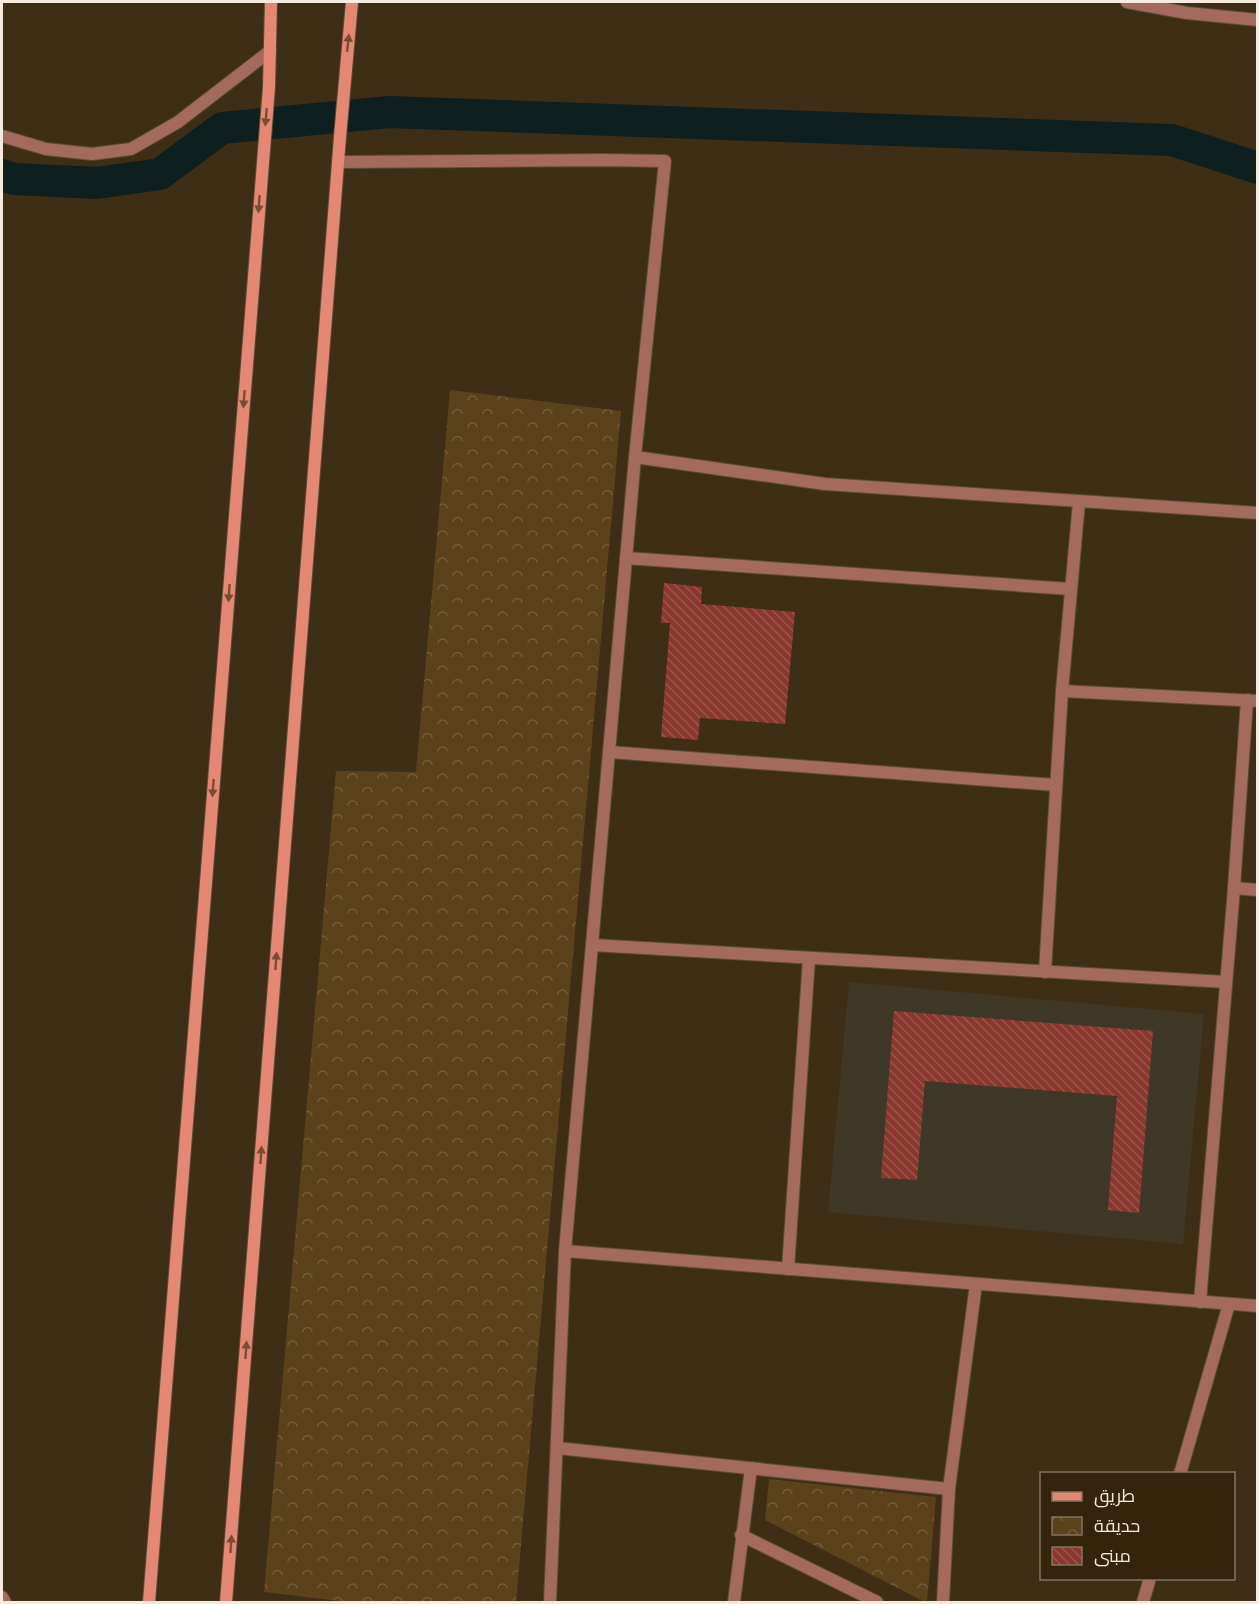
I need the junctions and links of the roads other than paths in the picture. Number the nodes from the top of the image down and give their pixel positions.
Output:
1 (271, 2) edge
2 (352, 2) edge
3 (1127, 2) edge
4 (1257, 20) edge
5 (270, 51) junction
6 (2, 136) edge
7 (338, 162) junction
8 (636, 457) junction
9 (1079, 502) junction
10 (1257, 513) edge
11 (626, 558) junction
12 (1071, 589) junction
13 (1062, 691) junction
14 (1252, 701) edge
15 (609, 752) junction
16 (1056, 786) junction
17 (1234, 888) junction
18 (1257, 890) edge
19 (592, 945) junction
20 (809, 958) junction
21 (1045, 972) junction
22 (1226, 982) junction
23 (565, 1251) junction
24 (788, 1269) junction
25 (976, 1284) junction
26 (1200, 1302) junction
27 (1229, 1304) junction
28 (1257, 1306) edge
29 (556, 1448) junction
30 (751, 1468) junction
31 (1180, 1472) edge
32 (949, 1489) junction
33 (741, 1535) junction
34 (1149, 1580) edge
35 (2, 1597) edge
36 (5, 1602) edge
37 (149, 1602) edge
38 (226, 1602) edge
39 (550, 1602) edge
40 (734, 1602) edge
41 (877, 1602) edge
42 (943, 1602) edge
43 (1143, 1602) edge

1 - 5 main road
7 -> 2 main road
3 - 4 street
5 - 6 street
5 -> 37 main road
7 - 8 street
38 -> 7 main road
8 - 9 street
8 - 11 street
9 - 10 street
9 - 12 street
11 - 12 street
11 - 15 street
12 - 13 street
13 - 14 street
13 - 16 street
14 - 17 street
15 - 16 street
15 - 19 street
16 - 21 street
17 - 18 street
17 - 22 street
19 - 20 street
19 - 23 street
20 - 21 street
20 - 24 street
21 - 22 street
22 - 26 street
23 - 24 street
23 - 29 street
24 - 25 street
25 - 26 street
25 - 32 street
26 - 27 street
27 - 28 street
27 - 31 street
29 - 30 street
29 - 39 street
30 - 32 street
30 - 33 street
32 - 42 street
33 - 40 street
33 - 41 street
34 - 43 street
35 - 36 street

